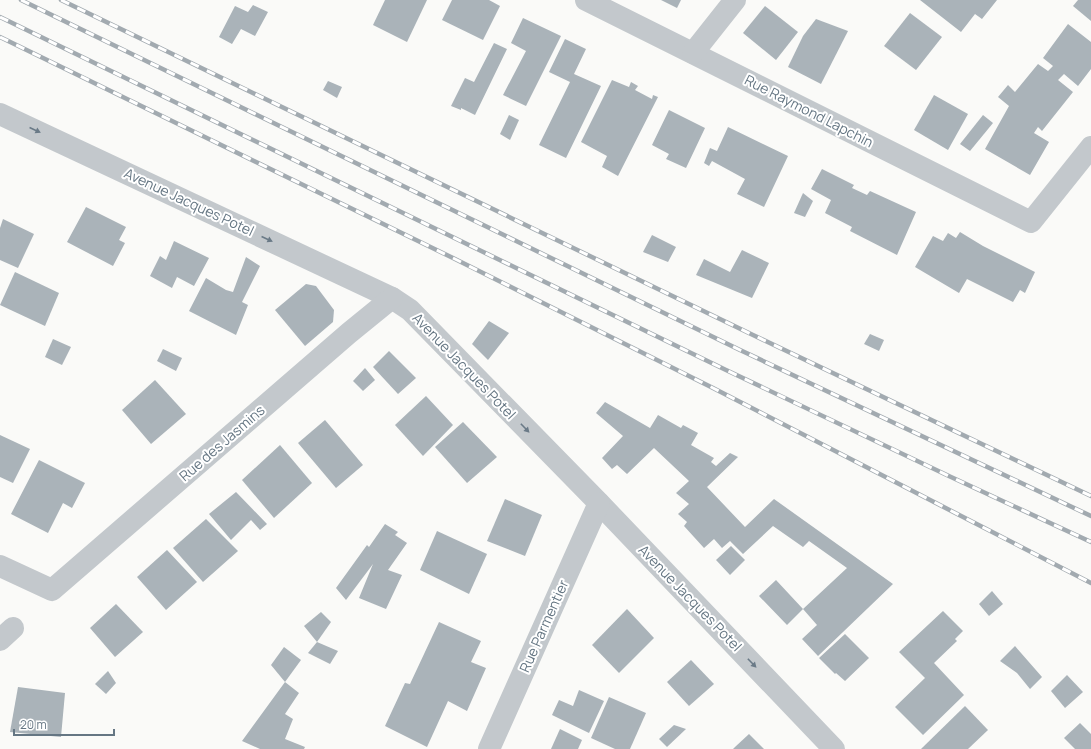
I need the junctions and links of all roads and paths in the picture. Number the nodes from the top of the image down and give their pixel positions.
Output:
1 (586, 0) edge
2 (735, 0) edge
3 (693, 53) junction
4 (0, 114) edge
5 (1091, 147) edge
6 (392, 298) junction
7 (599, 503) junction
8 (0, 566) edge
9 (489, 749) edge
10 (834, 749) edge

1 - 3 street, Rue Raymond Lapchin
2 - 3 street
3 - 5 street, Rue Raymond Lapchin
4 -> 6 street, Avenue Jacques Potel
6 -> 7 street, Avenue Jacques Potel
6 - 8 street, Rue des Jasmins
7 - 9 street, Rue Parmentier
7 -> 10 street, Avenue Jacques Potel

